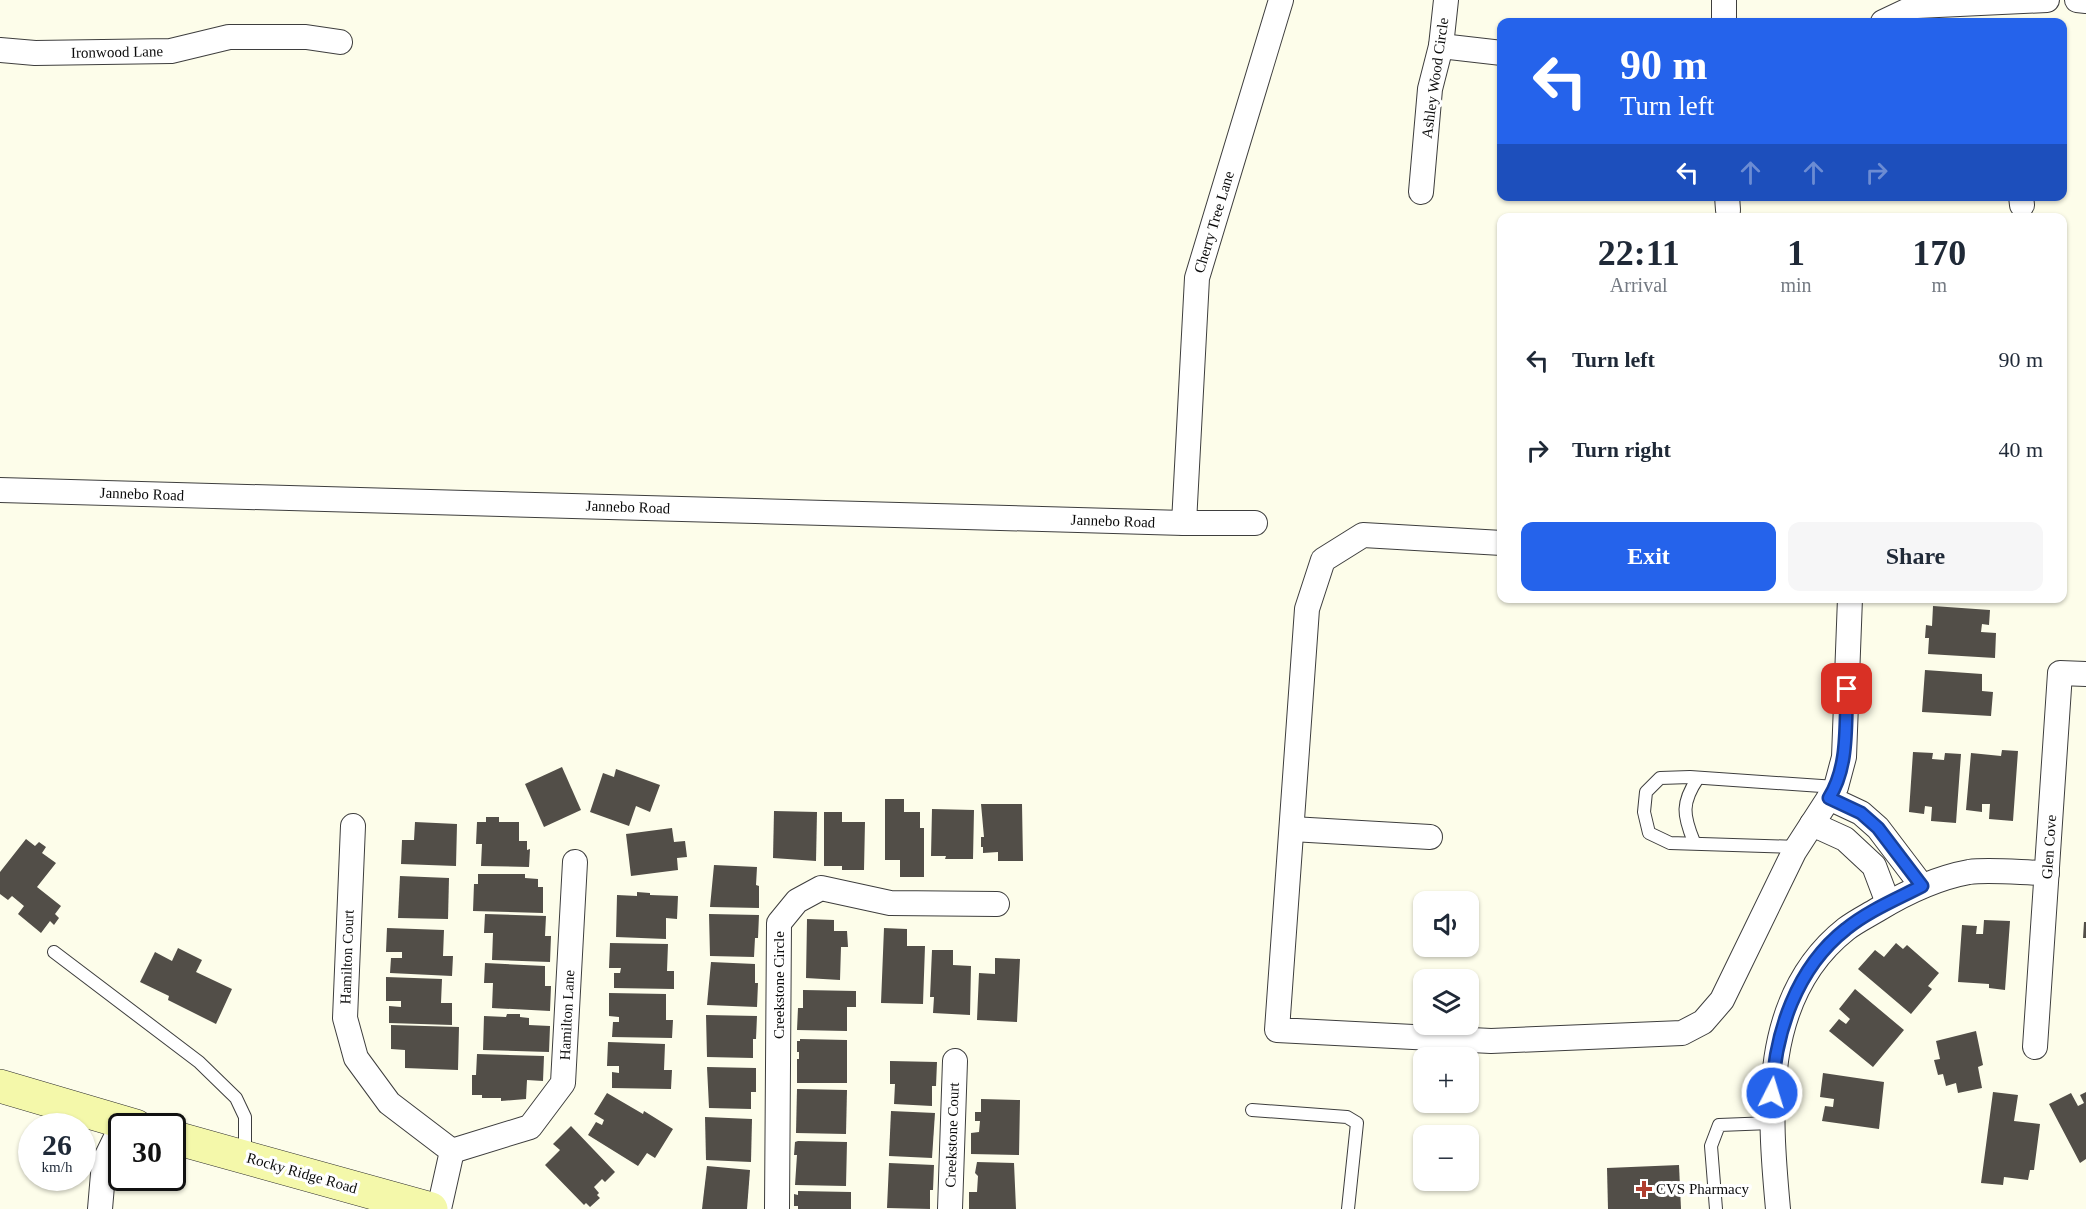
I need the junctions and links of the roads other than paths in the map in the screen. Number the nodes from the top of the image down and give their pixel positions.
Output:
1 (1281, 0) edge
2 (1446, 0) edge
3 (1724, 0) edge
4 (2047, 0) edge
5 (2077, 0) edge
6 (2086, 1) edge
7 (2009, 8) edge
8 (1724, 18) edge
9 (1892, 18) edge
10 (340, 42) dead end
11 (1440, 46) junction
12 (0, 50) edge
13 (1497, 52) edge
14 (1421, 192) dead end
15 (0, 490) edge
16 (1184, 523) junction
17 (1255, 523) dead end
18 (1497, 543) edge
19 (1850, 603) edge
20 (2086, 674) edge
21 (1698, 778) junction
22 (1832, 793) junction
23 (1812, 824) junction
24 (353, 826) dead end
25 (1292, 829) junction
26 (1430, 837) dead end
27 (1694, 842) junction
28 (1798, 847) junction
29 (575, 862) dead end
30 (2047, 873) junction
31 (1922, 886) junction
32 (1888, 903) junction
33 (997, 904) dead end
34 (54, 951) dead end
35 (2036, 1047) dead end
36 (955, 1061) dead end
37 (0, 1086) edge
38 (1252, 1110) dead end
39 (108, 1118) edge
40 (1772, 1123) junction
41 (186, 1141) edge
42 (452, 1151) junction
43 (108, 1156) edge
44 (245, 1157) junction
45 (100, 1209) edge
46 (431, 1209) edge
47 (439, 1209) edge
48 (777, 1209) edge
49 (950, 1209) edge
50 (1348, 1209) edge
51 (1716, 1209) edge
52 (1778, 1209) edge

1 - 16 street, Cherry Tree Lane
2 - 11 street, Ashley Wood Circle
3 - 8 street
4 - 7 street
5 - 6 street
7 - 9 street
10 - 12 street, Ironwood Lane
11 - 13 street
11 - 14 street, Ashley Wood Circle
15 - 16 street, Jannebo Road
16 - 17 street, Jannebo Road
18 - 25 street
19 - 22 street
20 - 30 street, Glen Cove
21 - 22 lane
21 - 27 lane
21 - 27 lane
22 - 23 street
22 - 31 street
23 - 28 street
23 - 32 street
24 - 42 street, Hamilton Court
25 - 26 street
25 - 28 street
27 - 28 lane
29 - 42 street, Hamilton Lane
30 - 31 street
30 - 35 street, Glen Cove
31 - 32 street
32 - 40 street
33 - 48 street, Creekstone Circle
34 - 44 lane
36 - 49 street, Creekstone Court
37 - 39 main road
38 - 50 lane
40 - 51 lane
40 - 52 street
41 - 44 main road, Rocky Ridge Road
42 - 47 street
43 - 45 street
44 - 46 main road, Rocky Ridge Road

